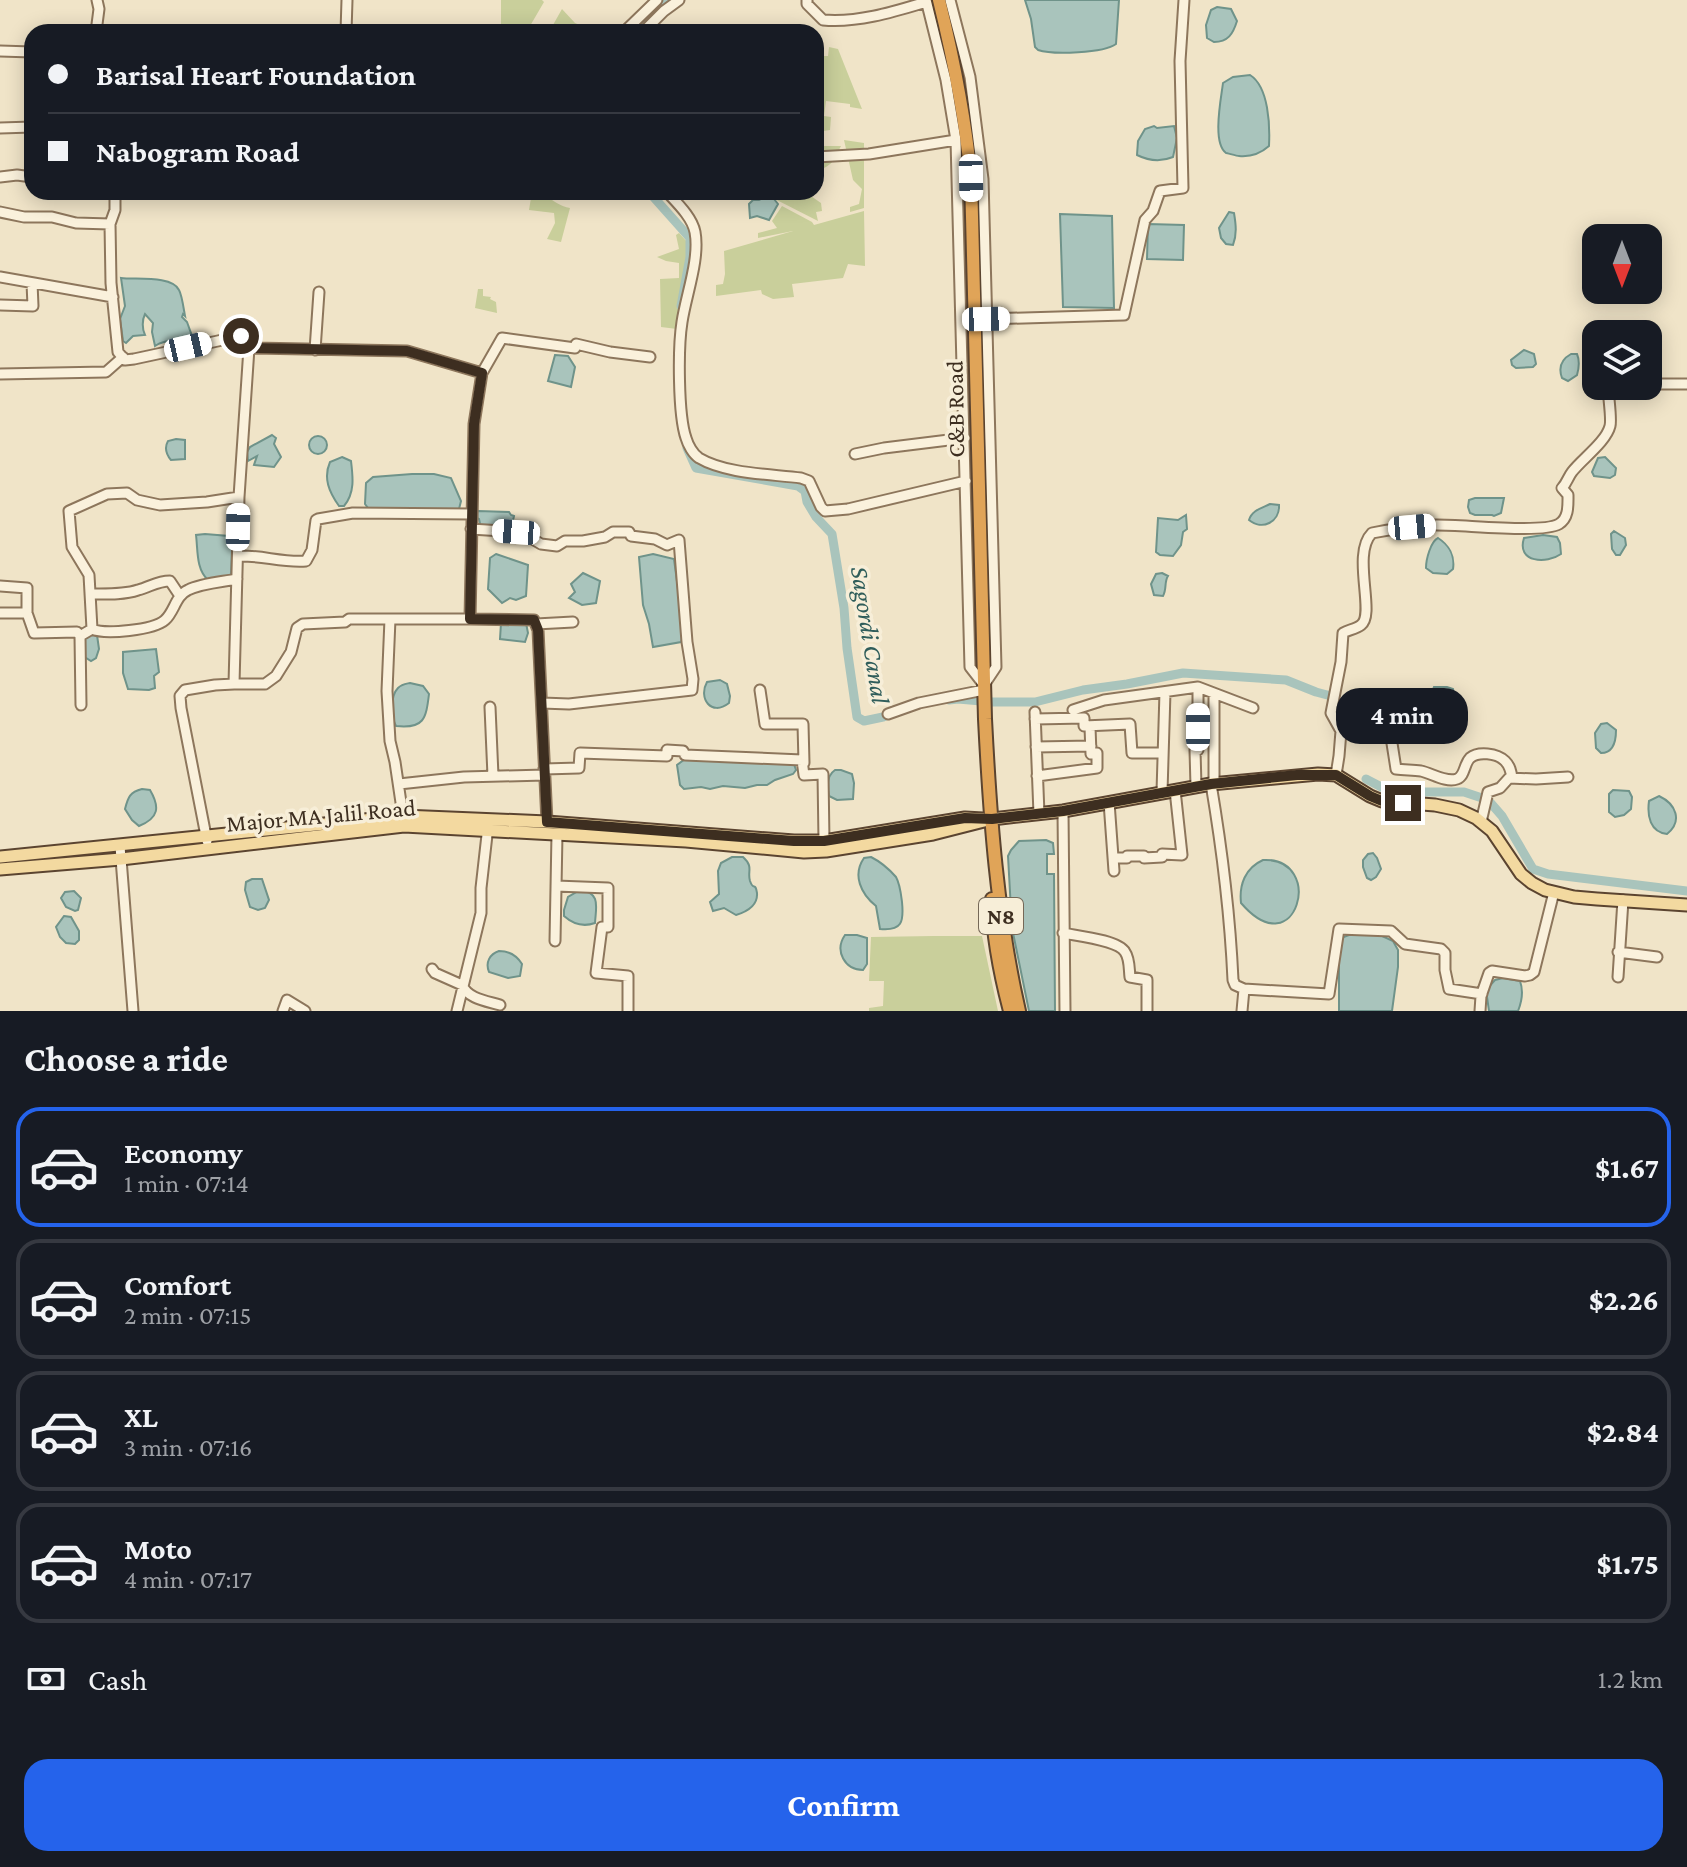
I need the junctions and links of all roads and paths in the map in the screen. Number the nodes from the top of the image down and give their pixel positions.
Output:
1 (97, 0) edge
2 (347, 0) edge
3 (657, 0) edge
4 (679, 0) edge
5 (807, 0) edge
6 (950, 0) edge
7 (1184, 0) edge
8 (930, 1) edge
9 (97, 24) edge
10 (346, 24) edge
11 (632, 24) edge
12 (651, 24) edge
13 (0, 51) edge
14 (24, 52) edge
15 (24, 127) edge
16 (0, 128) edge
17 (956, 140) junction
18 (824, 157) edge
19 (24, 176) edge
20 (0, 177) edge
21 (115, 200) edge
22 (674, 200) edge
23 (0, 212) edge
24 (110, 224) junction
25 (0, 277) edge
26 (32, 283) junction
27 (319, 292) dead end
28 (113, 297) junction
29 (0, 305) edge
30 (986, 319) junction
31 (249, 348) junction
32 (315, 350) junction
33 (123, 357) junction
34 (650, 357) dead end
35 (482, 373) junction
36 (0, 374) edge
37 (1662, 384) edge
38 (1687, 384) edge
39 (1609, 400) edge
40 (965, 438) junction
41 (855, 454) dead end
42 (966, 481) junction
43 (239, 497) junction
44 (471, 514) junction
45 (471, 529) junction
46 (238, 556) junction
47 (237, 579) junction
48 (0, 586) edge
49 (90, 594) junction
50 (180, 596) junction
51 (0, 613) edge
52 (27, 613) junction
53 (390, 619) junction
54 (470, 619) junction
55 (573, 622) dead end
56 (536, 624) junction
57 (92, 629) junction
58 (80, 636) junction
59 (234, 684) junction
60 (1198, 687) junction
61 (760, 690) dead end
62 (984, 691) junction
63 (1165, 692) junction
64 (1214, 695) junction
65 (542, 703) junction
66 (81, 705) dead end
67 (490, 707) dead end
68 (1253, 708) dead end
69 (1073, 710) dead end
70 (888, 714) dead end
71 (1090, 727) junction
72 (1339, 727) junction
73 (1091, 746) junction
74 (1036, 747) junction
75 (1162, 753) junction
76 (545, 772) junction
77 (804, 775) junction
78 (1336, 775) junction
79 (493, 776) junction
80 (1037, 776) junction
81 (1568, 777) dead end
82 (1512, 778) junction
83 (399, 784) junction
84 (1212, 784) junction
85 (1196, 786) junction
86 (1169, 791) junction
87 (1109, 802) junction
88 (1063, 811) junction
89 (1039, 814) junction
90 (403, 816) junction
91 (992, 819) junction
92 (547, 822) junction
93 (1481, 822) junction
94 (488, 825) junction
95 (557, 834) junction
96 (824, 841) junction
97 (207, 842) junction
98 (120, 846) junction
99 (0, 857) edge
100 (1114, 858) junction
101 (121, 859) junction
102 (0, 869) edge
103 (1114, 871) dead end
104 (556, 886) junction
105 (1554, 892) junction
106 (1623, 900) junction
107 (1687, 905) edge
108 (1063, 933) junction
109 (555, 941) dead end
110 (1618, 952) junction
111 (1657, 957) dead end
112 (432, 969) dead end
113 (1618, 977) dead end
114 (462, 985) junction
115 (1244, 989) junction
116 (1482, 994) junction
117 (500, 1005) dead end
118 (133, 1011) edge
119 (283, 1011) edge
120 (305, 1011) edge
121 (457, 1011) edge
122 (628, 1011) edge
123 (1010, 1011) edge
124 (1019, 1011) edge
125 (1065, 1011) edge
126 (1147, 1011) edge
127 (1242, 1011) edge
128 (1480, 1011) edge

1 - 9 street
2 - 10 street
3 - 11 street
4 - 12 street
5 - 8 street
6 - 30 street
7 - 30 street
8 - 17 street
8 - 62 highway, C&B Road / N8
13 - 14 street
15 - 16 street
17 - 18 street
17 - 40 street
19 - 20 street
21 - 24 street
22 - 42 street
23 - 24 street
24 - 28 street
25 - 26 street
26 - 28 street
26 - 29 street
27 - 32 street
28 - 33 street
30 - 62 street
31 - 32 street
31 - 33 street
31 - 43 street
32 - 35 street
33 - 36 street
34 - 35 street
35 - 44 street
37 - 38 street
39 - 72 street
40 - 41 street
40 - 42 street
42 - 62 street
43 - 46 street
43 - 49 street
44 - 45 street
44 - 46 street
45 - 54 street
45 - 65 street
46 - 47 street
47 - 50 street
47 - 59 street
48 - 52 street
49 - 50 street
49 - 57 street
50 - 57 street
51 - 52 street
52 - 58 street
53 - 54 street
53 - 59 street
53 - 83 street
54 - 56 street
55 - 56 street
56 - 65 street
57 - 58 street
58 - 66 street
59 - 97 street
60 - 63 street
60 - 64 street
60 - 85 street
61 - 77 street
62 - 70 street
62 - 91 highway, C&B Road / N8
63 - 69 street
63 - 75 street
64 - 68 street
64 - 84 street
65 - 76 street
67 - 79 street
71 - 73 street
71 - 74 street
71 - 75 street
72 - 78 street
72 - 82 street
73 - 74 street
73 - 80 street
74 - 80 street
75 - 86 street
76 - 77 street
76 - 79 street
76 - 92 street
77 - 96 street
78 - 84 main road
78 - 93 main road
79 - 83 street
80 - 89 street
81 - 82 street
82 - 93 street
83 - 90 street
84 - 85 main road
84 - 115 street
85 - 86 main road
86 - 87 main road
86 - 100 street
87 - 88 main road
87 - 100 street
88 - 89 main road
88 - 108 street
89 - 91 main road
90 - 94 main road, Major MA Jalil Road
90 - 97 main road, Major MA Jalil Road
91 - 95 main road, Major MA Jalil Road
91 - 96 main road, Major MA Jalil Road
91 - 123 highway, C&B Road / N8
91 - 124 highway, C&B Road / N8
92 - 94 main road, Major MA Jalil Road
92 - 96 main road, Major MA Jalil Road
93 - 105 main road
94 - 95 main road, Major MA Jalil Road
94 - 97 main road, Major MA Jalil Road
94 - 114 street
95 - 104 street
97 - 98 main road, Major MA Jalil Road
97 - 101 main road, Major MA Jalil Road
98 - 99 main road, Major MA Jalil Road
98 - 101 street
100 - 103 street
101 - 102 main road, Major MA Jalil Road
101 - 118 street
104 - 109 street
104 - 122 street
105 - 106 main road
105 - 116 street
106 - 107 main road
106 - 110 street
108 - 125 street
108 - 126 street
110 - 111 street
110 - 113 street
112 - 114 street
114 - 117 street
114 - 121 street
115 - 116 street
115 - 127 street
116 - 128 street
119 - 120 street

